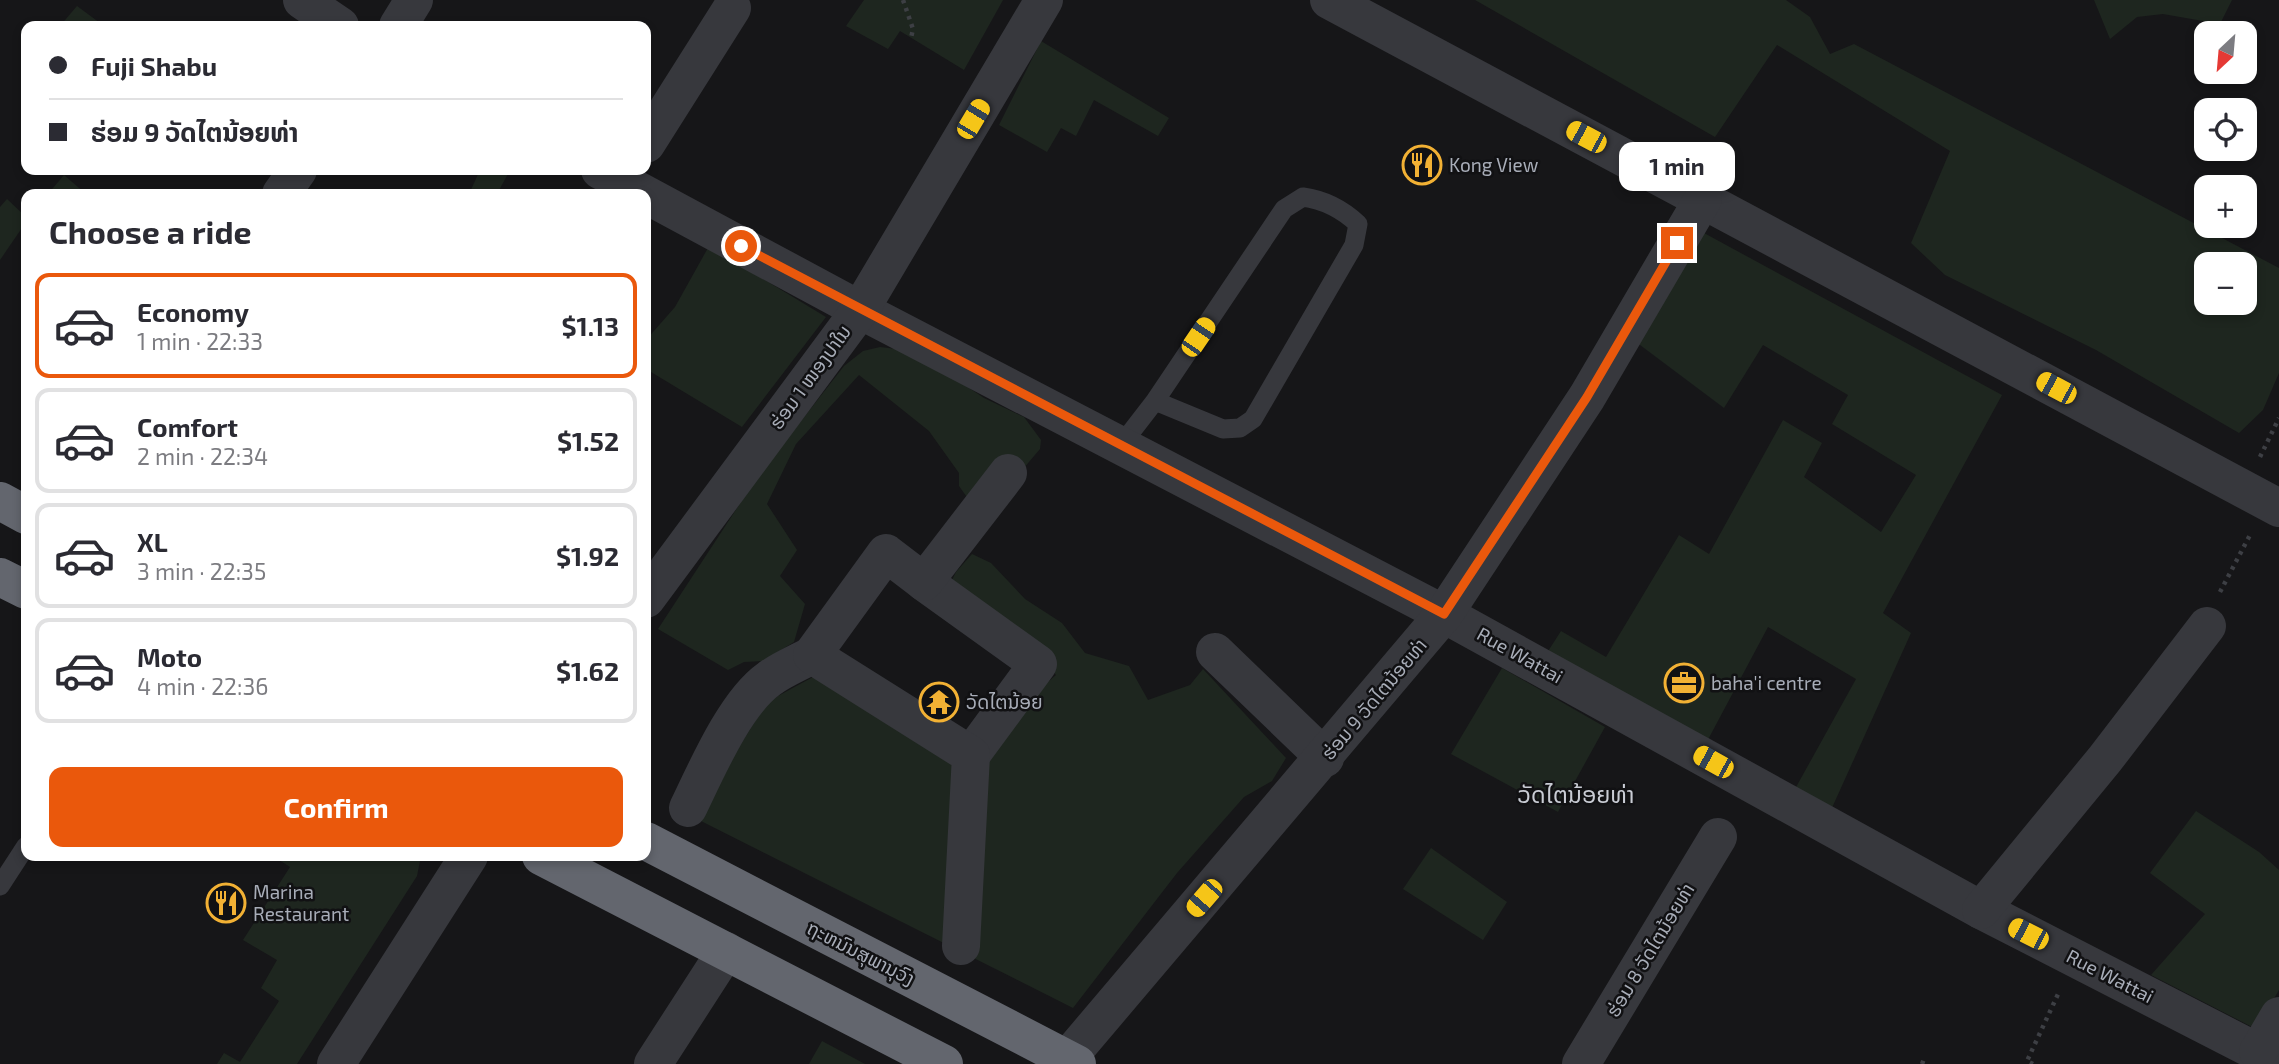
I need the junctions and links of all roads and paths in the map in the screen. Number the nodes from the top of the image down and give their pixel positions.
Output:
1 (302, 0) edge
2 (414, 0) edge
3 (903, 0) edge
4 (1044, 0) edge
5 (1329, 0) edge
6 (732, 8) dead end
7 (333, 21) edge
8 (401, 21) edge
9 (911, 38) dead end
10 (651, 136) edge
11 (619, 175) edge
12 (644, 189) edge
13 (651, 193) edge
14 (1703, 199) junction
15 (860, 310) junction
16 (1155, 401) junction
17 (2279, 418) edge
18 (2274, 428) dead end
19 (1121, 445) junction
20 (1008, 473) dead end
21 (0, 501) edge
22 (2273, 505) edge
23 (21, 512) edge
24 (0, 577) edge
25 (924, 582) junction
26 (21, 588) edge
27 (651, 592) edge
28 (1444, 614) junction
29 (2207, 626) joint
30 (1215, 652) dead end
31 (812, 655) junction
32 (971, 755) junction
33 (1325, 758) junction
34 (688, 808) dead end
35 (1718, 837) dead end
36 (651, 844) edge
37 (21, 854) edge
38 (466, 861) edge
39 (551, 861) edge
40 (0, 886) edge
41 (1981, 910) junction
42 (961, 946) dead end
43 (726, 951) junction
44 (2075, 958) junction
45 (2279, 1016) edge
46 (2268, 1057) edge
47 (1072, 1061) edge
48 (336, 1064) edge
49 (653, 1064) edge
50 (944, 1064) edge
51 (1581, 1064) edge
52 (2033, 1064) edge

1 - 7 street
2 - 8 street
3 - 9 path
4 - 15 street, ຮ່ອມ 1 ໜອງປາໃນ
5 - 14 street
6 - 10 street
11 - 12 street, Rue Wattai
13 - 15 street, Rue Wattai
14 - 22 street
14 - 28 street, ຮ່ອມ 9 ວັດໄຕນ້ອຍທ່າ
15 - 19 street, Rue Wattai
15 - 27 street, ຮ່ອມ 1 ໜອງປາໃນ
16 - 16 lane
16 - 19 lane
17 - 18 path
19 - 28 street, Rue Wattai
20 - 25 street
21 - 23 highway
22 - 29 path
24 - 26 highway
25 - 31 street
25 - 32 street
28 - 33 street, ຮ່ອມ 9 ວັດໄຕນ້ອຍທ່າ
28 - 41 street, Rue Wattai
29 - 41 street
30 - 33 street
31 - 32 street
31 - 34 street
32 - 42 street
33 - 47 street, ຮ່ອມ 9 ວັດໄຕນ້ອຍທ່າ
35 - 51 street, ຮ່ອມ 8 ວັດໄຕນ້ອຍທ່າ
36 - 47 highway, ຖະຫນົນສຸພານຸວົງ
37 - 40 lane
38 - 48 street
39 - 43 highway
41 - 44 street, Rue Wattai
43 - 49 street
43 - 50 highway
44 - 46 street, Rue Wattai
44 - 52 path
45 - 46 street

